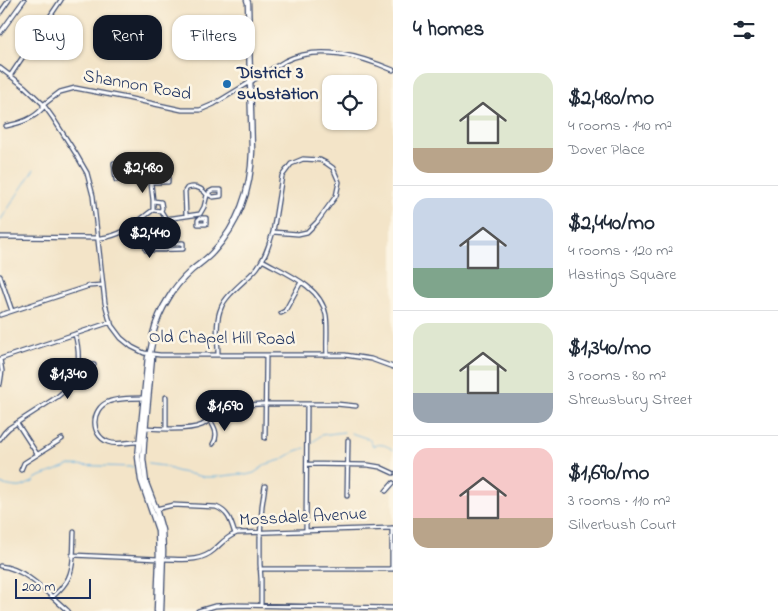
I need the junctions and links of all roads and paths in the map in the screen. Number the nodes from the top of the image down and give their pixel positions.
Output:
1 (9, 0) edge
2 (24, 0) edge
3 (60, 0) edge
4 (248, 1) edge
5 (0, 13) edge
6 (0, 33) edge
7 (0, 68) edge
8 (393, 70) edge
9 (10, 76) junction
10 (250, 82) junction
11 (43, 104) junction
12 (6, 126) dead end
13 (124, 173) junction
14 (142, 174) junction
15 (150, 175) junction
16 (125, 179) junction
17 (151, 182) junction
18 (153, 202) junction
19 (153, 210) junction
20 (161, 211) junction
21 (186, 216) junction
22 (166, 219) junction
23 (273, 232) junction
24 (0, 237) edge
25 (98, 238) junction
26 (164, 243) junction
27 (164, 250) junction
28 (262, 260) junction
29 (0, 276) edge
30 (302, 282) junction
31 (103, 285) junction
32 (12, 311) junction
33 (281, 313) dead end
34 (0, 315) edge
35 (110, 322) junction
36 (75, 334) junction
37 (150, 354) junction
38 (218, 355) junction
39 (266, 355) junction
40 (326, 355) junction
41 (0, 359) edge
42 (78, 363) junction
43 (94, 365) dead end
44 (393, 366) edge
45 (0, 384) edge
46 (144, 398) junction
47 (166, 398) dead end
48 (206, 401) dead end
49 (266, 404) junction
50 (307, 404) junction
51 (244, 405) dead end
52 (232, 406) dead end
53 (356, 406) dead end
54 (210, 419) junction
55 (17, 423) junction
56 (145, 428) junction
57 (166, 428) junction
58 (62, 438) dead end
59 (265, 438) dead end
60 (0, 439) edge
61 (348, 440) dead end
62 (139, 442) junction
63 (213, 444) dead end
64 (37, 454) junction
65 (307, 464) junction
66 (347, 464) junction
67 (21, 470) dead end
68 (393, 473) edge
69 (393, 483) edge
70 (265, 486) dead end
71 (386, 491) dead end
72 (347, 496) dead end
73 (156, 509) junction
74 (392, 528) edge
75 (306, 531) junction
76 (74, 532) dead end
77 (261, 532) junction
78 (234, 534) junction
79 (72, 555) junction
80 (161, 559) junction
81 (0, 566) edge
82 (260, 569) junction
83 (392, 569) edge
84 (52, 597) junction
85 (261, 605) junction
86 (294, 606) junction
87 (393, 608) edge
88 (369, 609) edge
89 (68, 611) edge
90 (157, 611) edge
91 (162, 611) edge
92 (198, 611) edge
93 (294, 611) edge

1 - 5 street
2 - 6 street
3 - 9 street
4 - 10 main road
7 - 9 street, Old Chapel Hill Road
8 - 10 street, Shannon Road
9 - 11 street, Old Chapel Hill Road
10 - 11 street, Shannon Road
10 - 37 main road
11 - 12 street, Shannon Road
11 - 25 street, Old Chapel Hill Road
13 - 14 street
13 - 16 street
13 - 16 street
14 - 15 street
14 - 16 street
15 - 17 street
15 - 17 street
17 - 18 street
18 - 19 street
18 - 20 street
19 - 20 street
19 - 25 street
20 - 22 street
21 - 21 street
21 - 22 street
22 - 26 street
23 - 23 street
23 - 28 street
24 - 25 street
25 - 31 street, Old Chapel Hill Road
26 - 27 street
26 - 27 street
26 - 27 street
28 - 30 street
28 - 38 street
29 - 32 street
30 - 33 street
30 - 40 street
31 - 32 street
31 - 35 street, Old Chapel Hill Road
32 - 34 street
35 - 36 street
35 - 37 street, Old Chapel Hill Road
36 - 41 street
36 - 42 street
37 - 38 street, Old Chapel Hill Road
37 - 46 main road
37 - 56 main road
38 - 39 street, Old Chapel Hill Road
39 - 40 street, Old Chapel Hill Road
39 - 49 street
40 - 44 street, Old Chapel Hill Road
41 - 45 street
42 - 43 street
42 - 55 street
46 - 62 main road
46 - 62 street
47 - 57 street
48 - 54 street
49 - 50 street
49 - 51 street
49 - 59 street
50 - 53 street
50 - 65 street
52 - 54 street
54 - 57 street
54 - 63 street
55 - 60 street
55 - 64 street
56 - 57 street
56 - 73 main road
58 - 64 street
61 - 66 street
62 - 80 main road
64 - 67 street
65 - 66 street
65 - 75 street
66 - 68 street
66 - 72 street
69 - 71 street
70 - 77 street
73 - 78 street
73 - 80 main road
74 - 75 street, Mossdale Avenue
74 - 83 street
75 - 77 street, Mossdale Avenue
76 - 79 street
77 - 78 street, Mossdale Avenue
77 - 82 street
78 - 80 street, Mossdale Avenue
79 - 80 street, Mossdale Avenue
79 - 84 street
80 - 90 main road
80 - 91 main road
81 - 84 street
82 - 83 street
82 - 85 street
84 - 89 street
85 - 86 street
85 - 92 street
86 - 88 street
86 - 93 street
87 - 88 street

